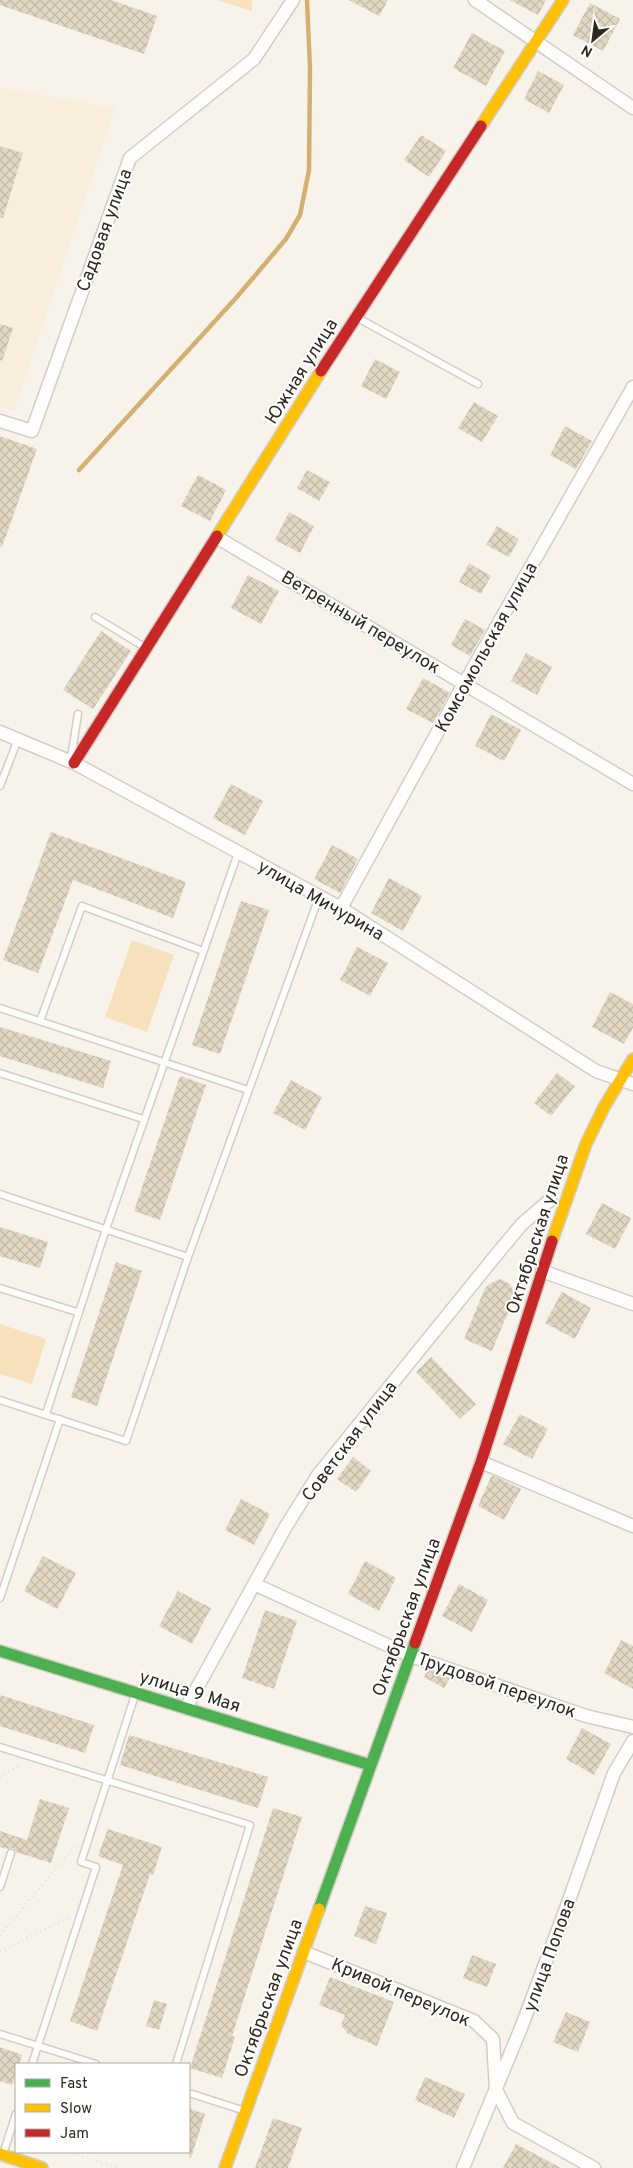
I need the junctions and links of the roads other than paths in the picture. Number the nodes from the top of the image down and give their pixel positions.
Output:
1 (293, 0) edge
2 (476, 0) edge
3 (563, 0) edge
4 (536, 41) junction
5 (633, 108) edge
6 (355, 317) junction
7 (478, 384) dead end
8 (633, 387) edge
9 (0, 421) edge
10 (218, 538) junction
11 (96, 617) dead end
12 (147, 649) junction
13 (464, 684) junction
14 (78, 714) dead end
15 (0, 731) edge
16 (18, 739) junction
17 (73, 762) junction
18 (633, 784) edge
19 (0, 786) edge
20 (238, 852) junction
21 (319, 897) junction
22 (341, 908) junction
23 (203, 951) junction
24 (0, 1008) edge
25 (40, 1021) junction
26 (633, 1059) edge
27 (163, 1062) junction
28 (0, 1072) edge
29 (627, 1082) edge
30 (248, 1090) junction
31 (144, 1119) junction
32 (0, 1194) edge
33 (550, 1200) dead end
34 (106, 1229) junction
35 (188, 1257) junction
36 (542, 1271) junction
37 (0, 1288) edge
38 (633, 1304) edge
39 (78, 1312) junction
40 (0, 1400) edge
41 (46, 1414) junction
42 (60, 1419) junction
43 (481, 1462) junction
44 (633, 1526) edge
45 (254, 1584) junction
46 (0, 1598) edge
47 (0, 1650) edge
48 (411, 1656) junction
49 (136, 1693) junction
50 (186, 1708) junction
51 (633, 1727) edge
52 (633, 1741) edge
53 (0, 1747) edge
54 (370, 1766) junction
55 (108, 1781) junction
56 (10, 1853) dead end
57 (0, 1887) edge
58 (304, 1952) junction
59 (0, 2034) edge
60 (38, 2046) junction
61 (32, 2063) edge
62 (93, 2063) edge
63 (176, 2063) edge
64 (496, 2090) junction
65 (190, 2093) edge
66 (246, 2111) junction
67 (15, 2117) edge
68 (2, 2155) edge
69 (42, 2168) edge
70 (225, 2168) edge
71 (463, 2168) edge
72 (594, 2168) edge

1 - 9 street, Садовая улица
2 - 4 street
3 - 4 main road, Южная улица
4 - 5 street
4 - 6 main road, Южная улица
6 - 7 lane
6 - 10 main road, Южная улица
8 - 13 street, Комсомольская улица
10 - 12 main road, Южная улица
10 - 13 street, Ветренный переулок
11 - 12 lane
12 - 17 main road, Южная улица
13 - 18 street, Ветренный переулок
13 - 22 street, Комсомольская улица
14 - 17 lane
15 - 16 street, улица Мичурина
16 - 17 street, улица Мичурина
16 - 19 lane
17 - 20 street, улица Мичурина
20 - 21 street, улица Мичурина
20 - 23 lane
21 - 22 street, улица Мичурина
21 - 30 lane
22 - 29 street, улица Мичурина
23 - 25 lane
23 - 27 lane
24 - 25 lane
25 - 27 lane
26 - 29 main road
27 - 30 lane
27 - 31 lane
28 - 31 lane
29 - 36 main road, Октябрьская улица
30 - 35 lane
31 - 34 lane
32 - 34 lane
33 - 45 street, Советская улица
34 - 35 lane
34 - 39 lane
35 - 42 lane
36 - 38 street
36 - 43 main road, Октябрьская улица
37 - 39 lane
39 - 41 lane
40 - 41 lane
41 - 42 lane
42 - 46 lane
43 - 44 street
43 - 48 main road, Октябрьская улица
45 - 48 street, Трудовой переулок
45 - 50 street, Советская улица
47 - 49 main road, улица 9 Мая
48 - 51 street, Трудовой переулок
48 - 54 main road, Октябрьская улица
49 - 50 main road, улица 9 Мая
49 - 55 lane
50 - 54 main road, улица 9 Мая
52 - 64 street, улица Попова
53 - 55 lane
54 - 58 main road, Октябрьская улица
55 - 60 lane
55 - 63 lane
56 - 57 lane
58 - 64 street, Кривой переулок
58 - 66 main road, Октябрьская улица
59 - 60 lane
60 - 61 lane
60 - 62 lane
64 - 71 street, улица Попова
64 - 72 street, Кривой переулок
65 - 66 lane
66 - 70 main road, Октябрьская улица
67 - 68 lane
68 - 69 main road

